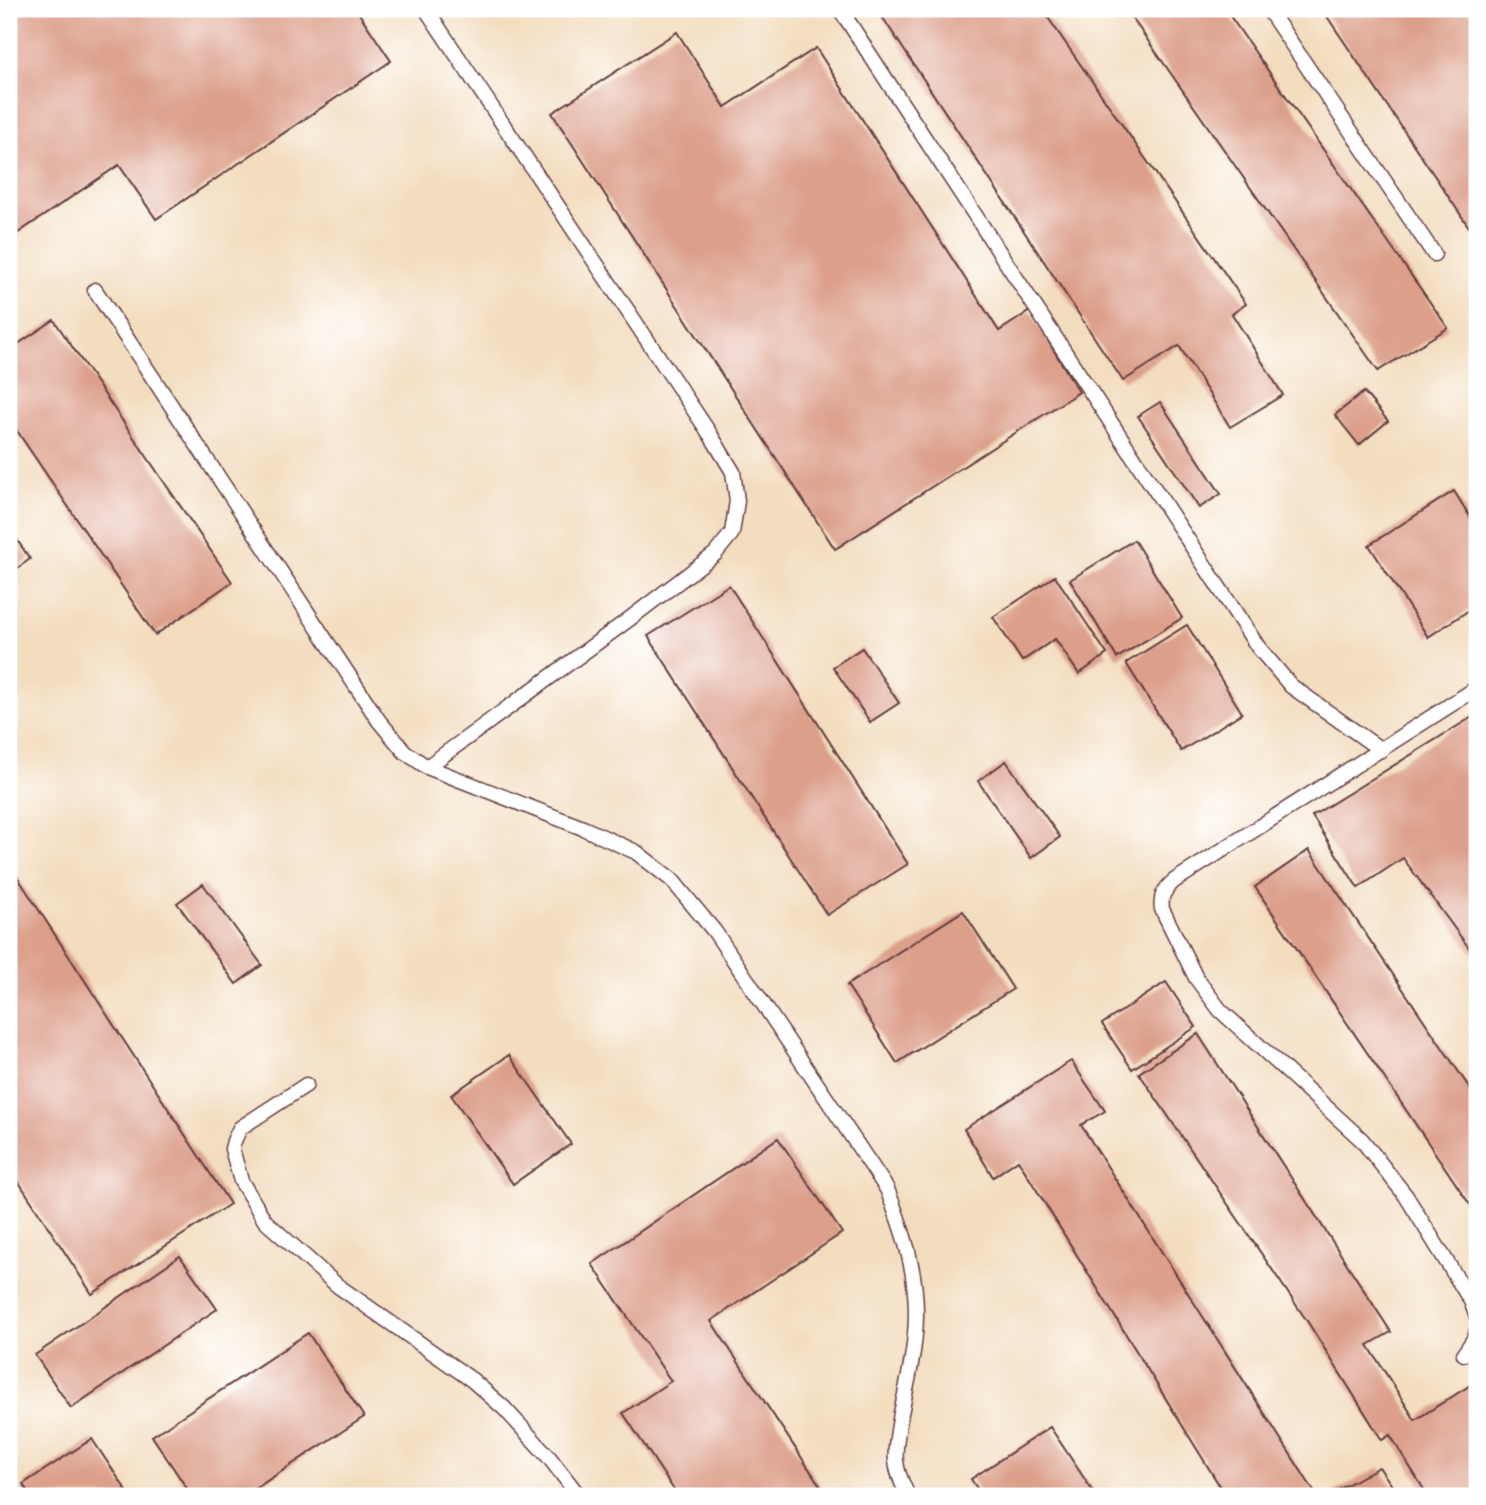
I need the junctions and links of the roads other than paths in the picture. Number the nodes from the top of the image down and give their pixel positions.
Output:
1 (426, 9) edge
2 (840, 9) edge
3 (1268, 9) edge
4 (1434, 254) dead end
5 (95, 290) dead end
6 (1477, 688) edge
7 (1381, 750) junction
8 (427, 767) junction
9 (306, 1085) dead end
10 (1477, 1317) edge
11 (1477, 1330) edge
12 (1464, 1354) dead end
13 (579, 1496) edge
14 (908, 1496) edge

1 - 8 lane
2 - 7 lane
3 - 4 lane
5 - 8 lane
6 - 7 lane
7 - 10 lane
8 - 14 lane
9 - 13 lane
11 - 12 lane

